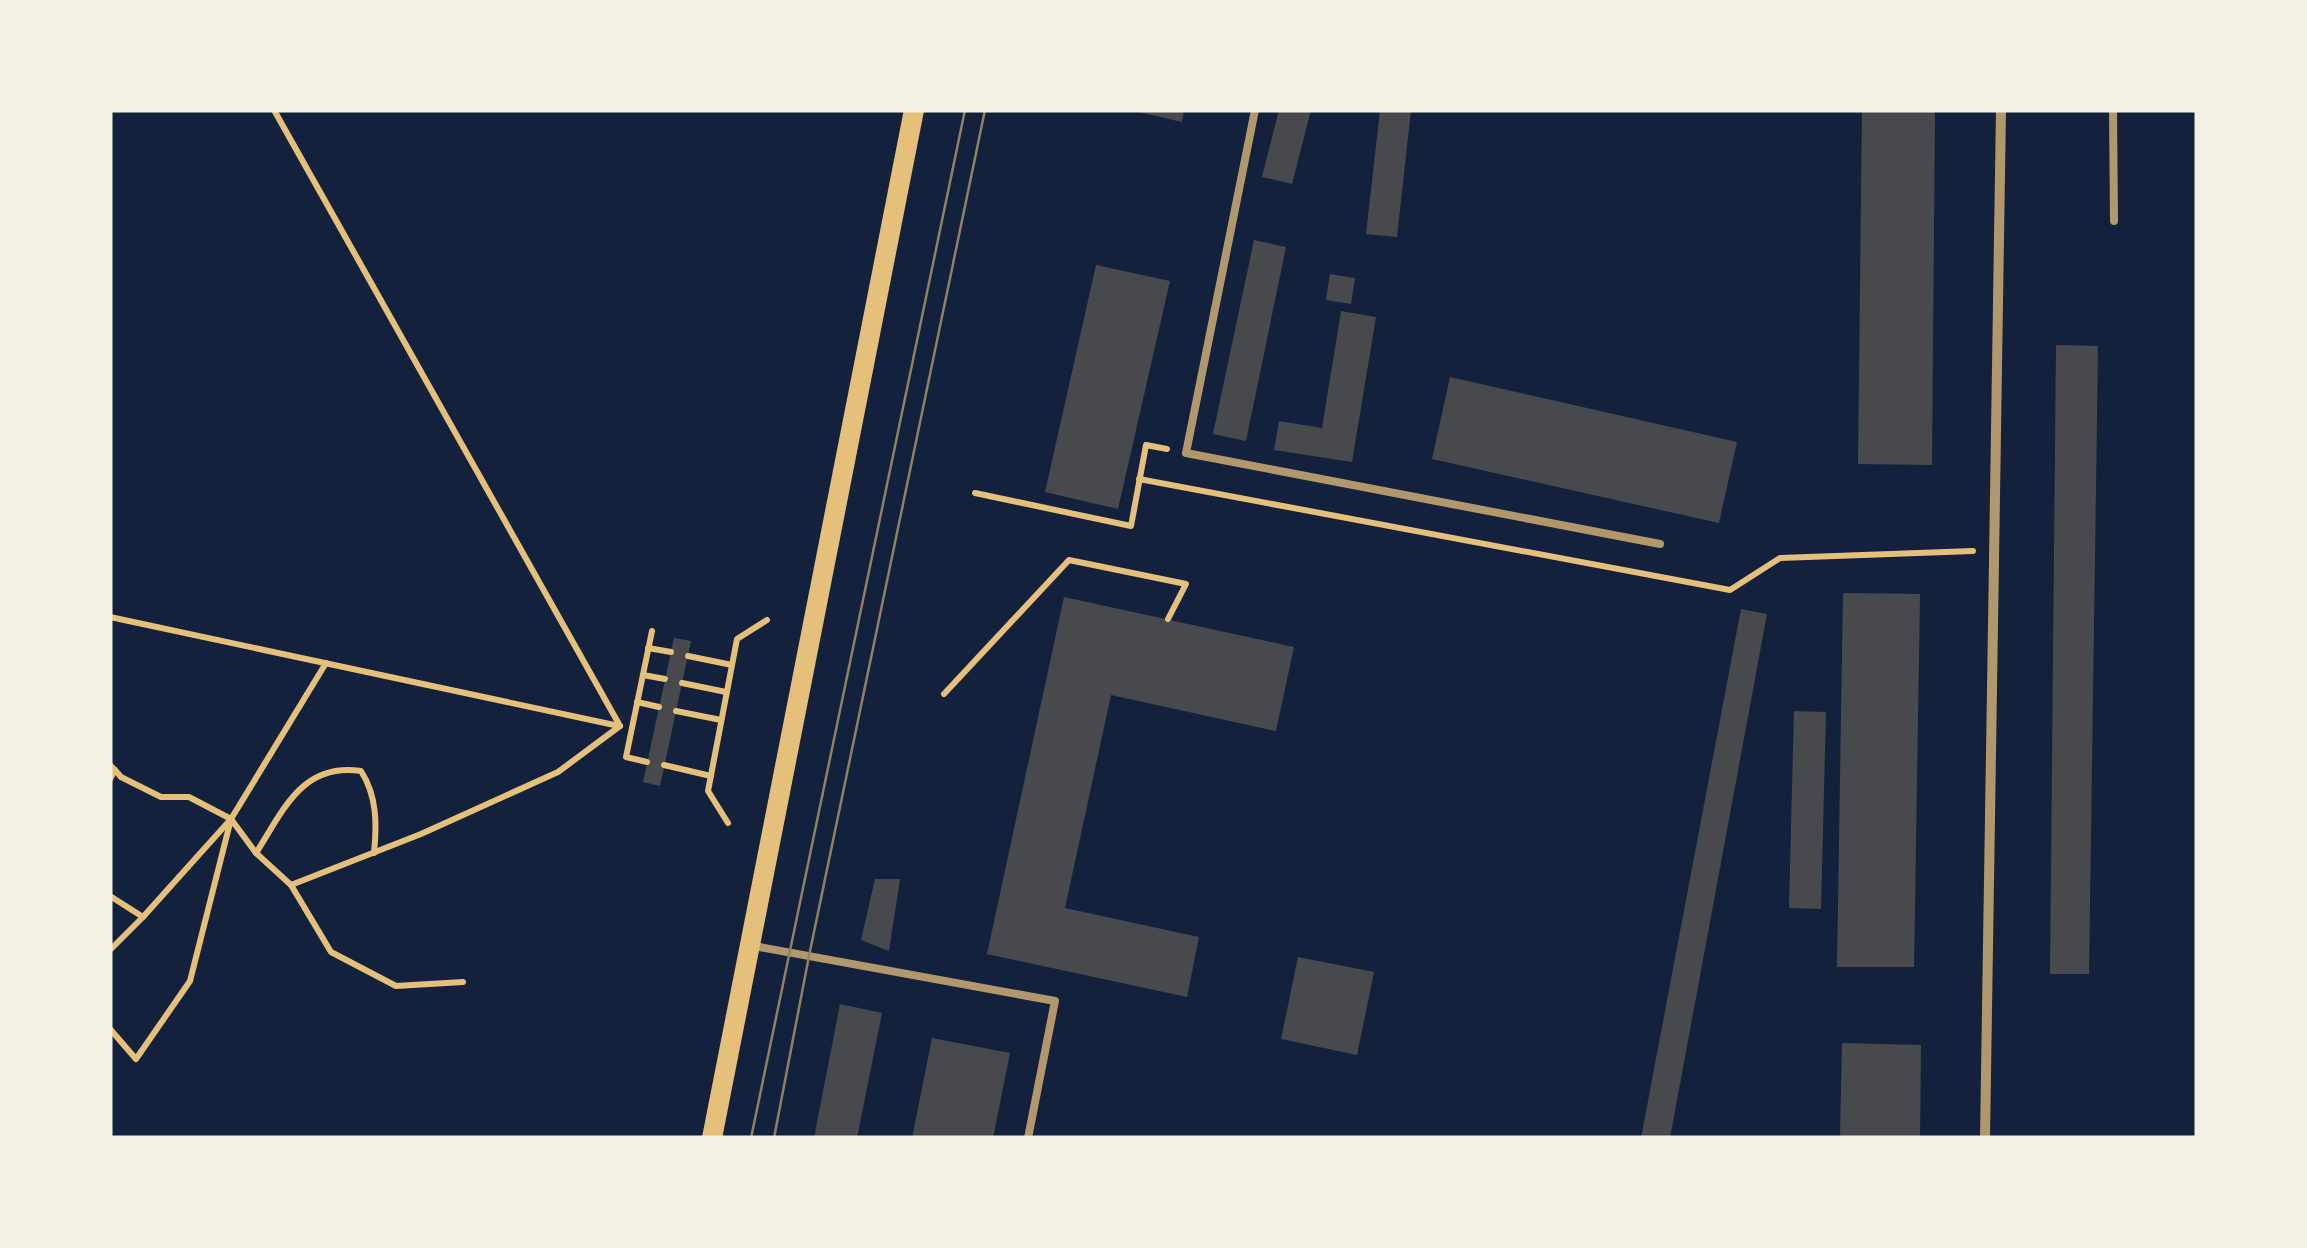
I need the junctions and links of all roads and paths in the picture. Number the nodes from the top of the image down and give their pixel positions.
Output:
1 (274, 110) edge
2 (914, 110) edge
3 (1254, 110) edge
4 (2001, 110) edge
5 (2114, 110) edge
6 (2114, 221) dead end
7 (1186, 454) junction
8 (975, 493) dead end
9 (1660, 544) dead end
10 (110, 618) edge
11 (766, 620) dead end
12 (1168, 620) dead end
13 (652, 631) dead end
14 (648, 648) junction
15 (671, 652) dead end
16 (688, 656) dead end
17 (326, 663) junction
18 (732, 665) junction
19 (643, 675) junction
20 (665, 679) dead end
21 (682, 683) dead end
22 (726, 692) junction
23 (944, 694) dead end
24 (637, 702) junction
25 (659, 707) dead end
26 (676, 710) dead end
27 (721, 720) junction
28 (620, 726) junction
29 (648, 762) dead end
30 (664, 765) dead end
31 (112, 767) edge
32 (711, 776) junction
33 (110, 779) edge
34 (231, 819) junction
35 (728, 823) dead end
36 (256, 853) junction
37 (374, 853) junction
38 (291, 886) junction
39 (110, 896) edge
40 (144, 917) junction
41 (749, 945) junction
42 (110, 950) edge
43 (463, 982) dead end
44 (110, 1029) edge
45 (712, 1138) edge
46 (1028, 1138) edge
47 (1985, 1138) edge

1 - 28 path
2 - 41 main road
3 - 7 lane
4 - 47 street
5 - 6 lane
7 - 8 path
7 - 9 lane
10 - 17 path
11 - 18 path
12 - 23 path
13 - 14 path
14 - 15 path
14 - 19 path
16 - 18 path
17 - 28 path
17 - 34 path
18 - 22 path
19 - 20 path
19 - 24 path
21 - 22 path
22 - 27 path
24 - 25 path
24 - 29 path
26 - 27 path
27 - 32 path
28 - 37 path
30 - 32 path
31 - 33 path
31 - 34 path
32 - 35 path
34 - 36 path
34 - 40 path
34 - 44 path
36 - 37 path
36 - 38 path
37 - 38 path
38 - 43 path
39 - 40 path
40 - 42 path
41 - 45 main road
41 - 46 lane

